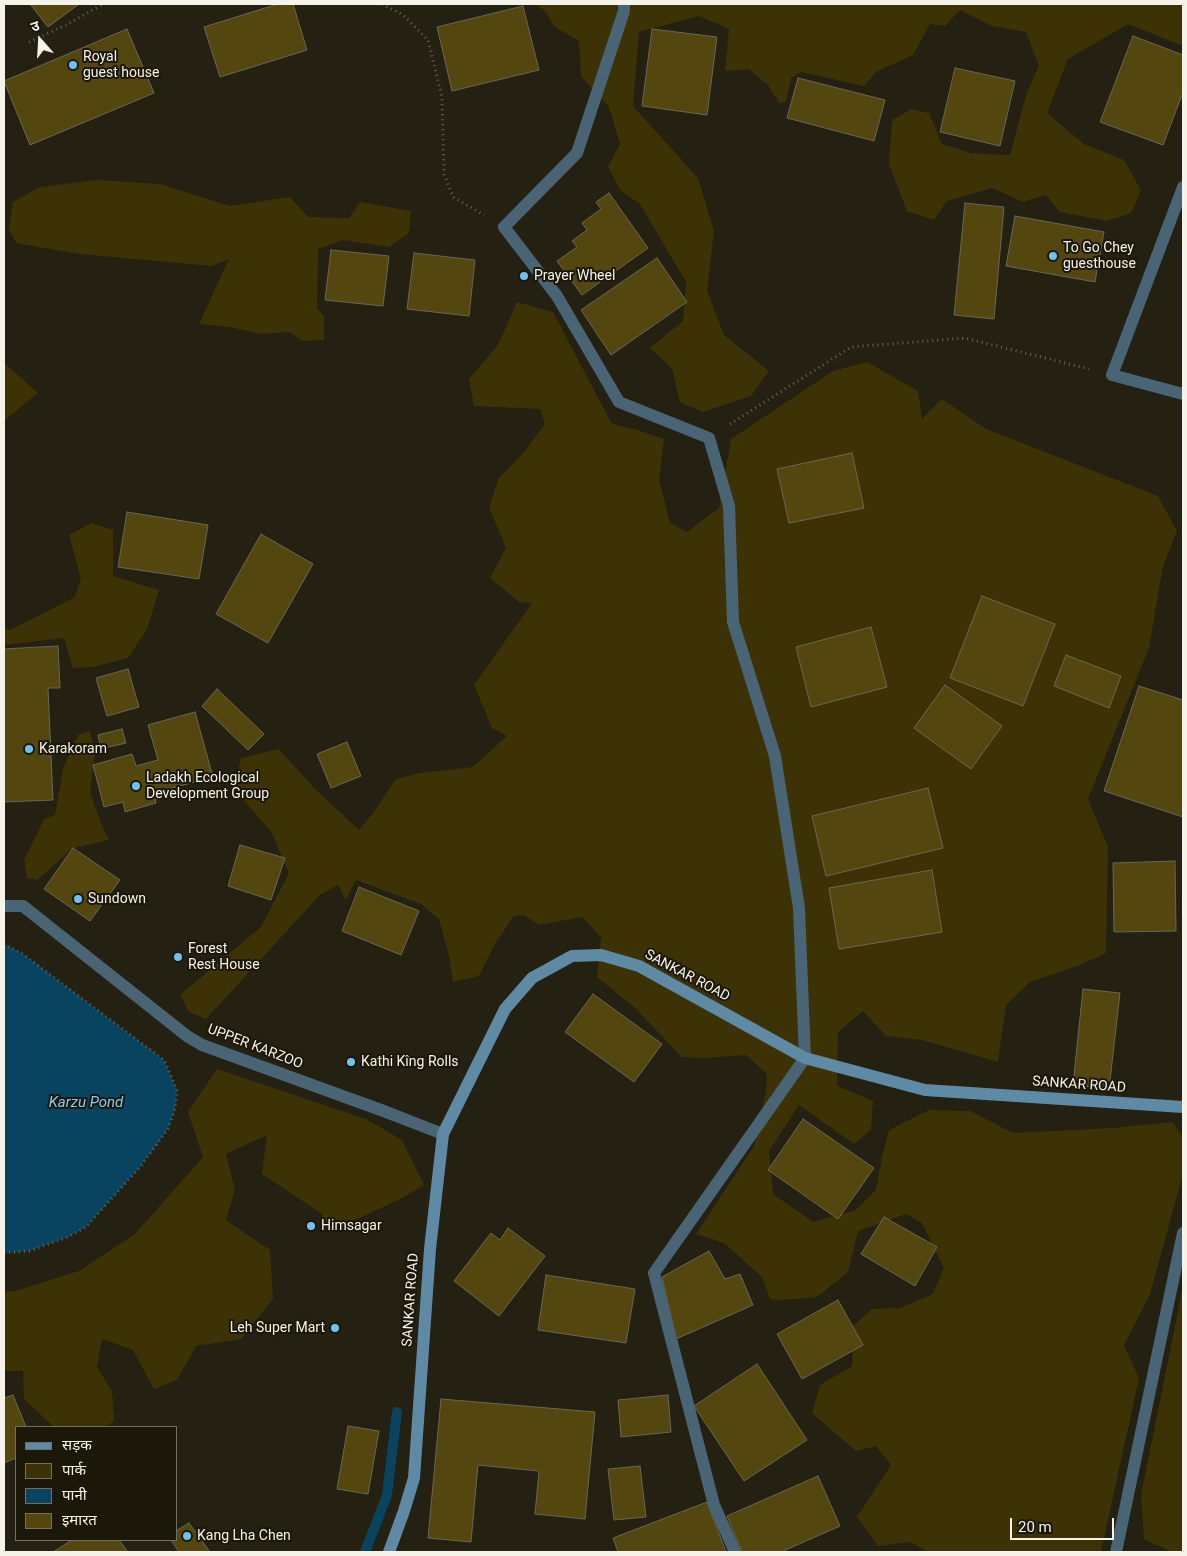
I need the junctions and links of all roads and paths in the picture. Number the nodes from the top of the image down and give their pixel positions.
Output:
1 (103, 4) edge
2 (382, 4) edge
3 (624, 4) edge
4 (29, 42) dead end
5 (1183, 188) edge
6 (504, 226) junction
7 (1112, 375) junction
8 (1183, 394) edge
9 (709, 438) junction
10 (4, 906) edge
11 (4, 944) edge
12 (805, 1058) junction
13 (1183, 1107) edge
14 (442, 1134) junction
15 (1183, 1233) edge
16 (4, 1253) edge
17 (389, 1552) edge
18 (735, 1552) edge
19 (1116, 1552) edge

1 - 4 path
2 - 6 path
3 - 6 street
5 - 7 street
6 - 9 street
7 - 8 street
7 - 9 path
9 - 12 street
10 - 14 street, UPPER KARZOO
11 - 16 path
12 - 13 main road, SANKAR ROAD
12 - 14 main road, SANKAR ROAD
12 - 18 street
14 - 17 main road, SANKAR ROAD
15 - 19 street

